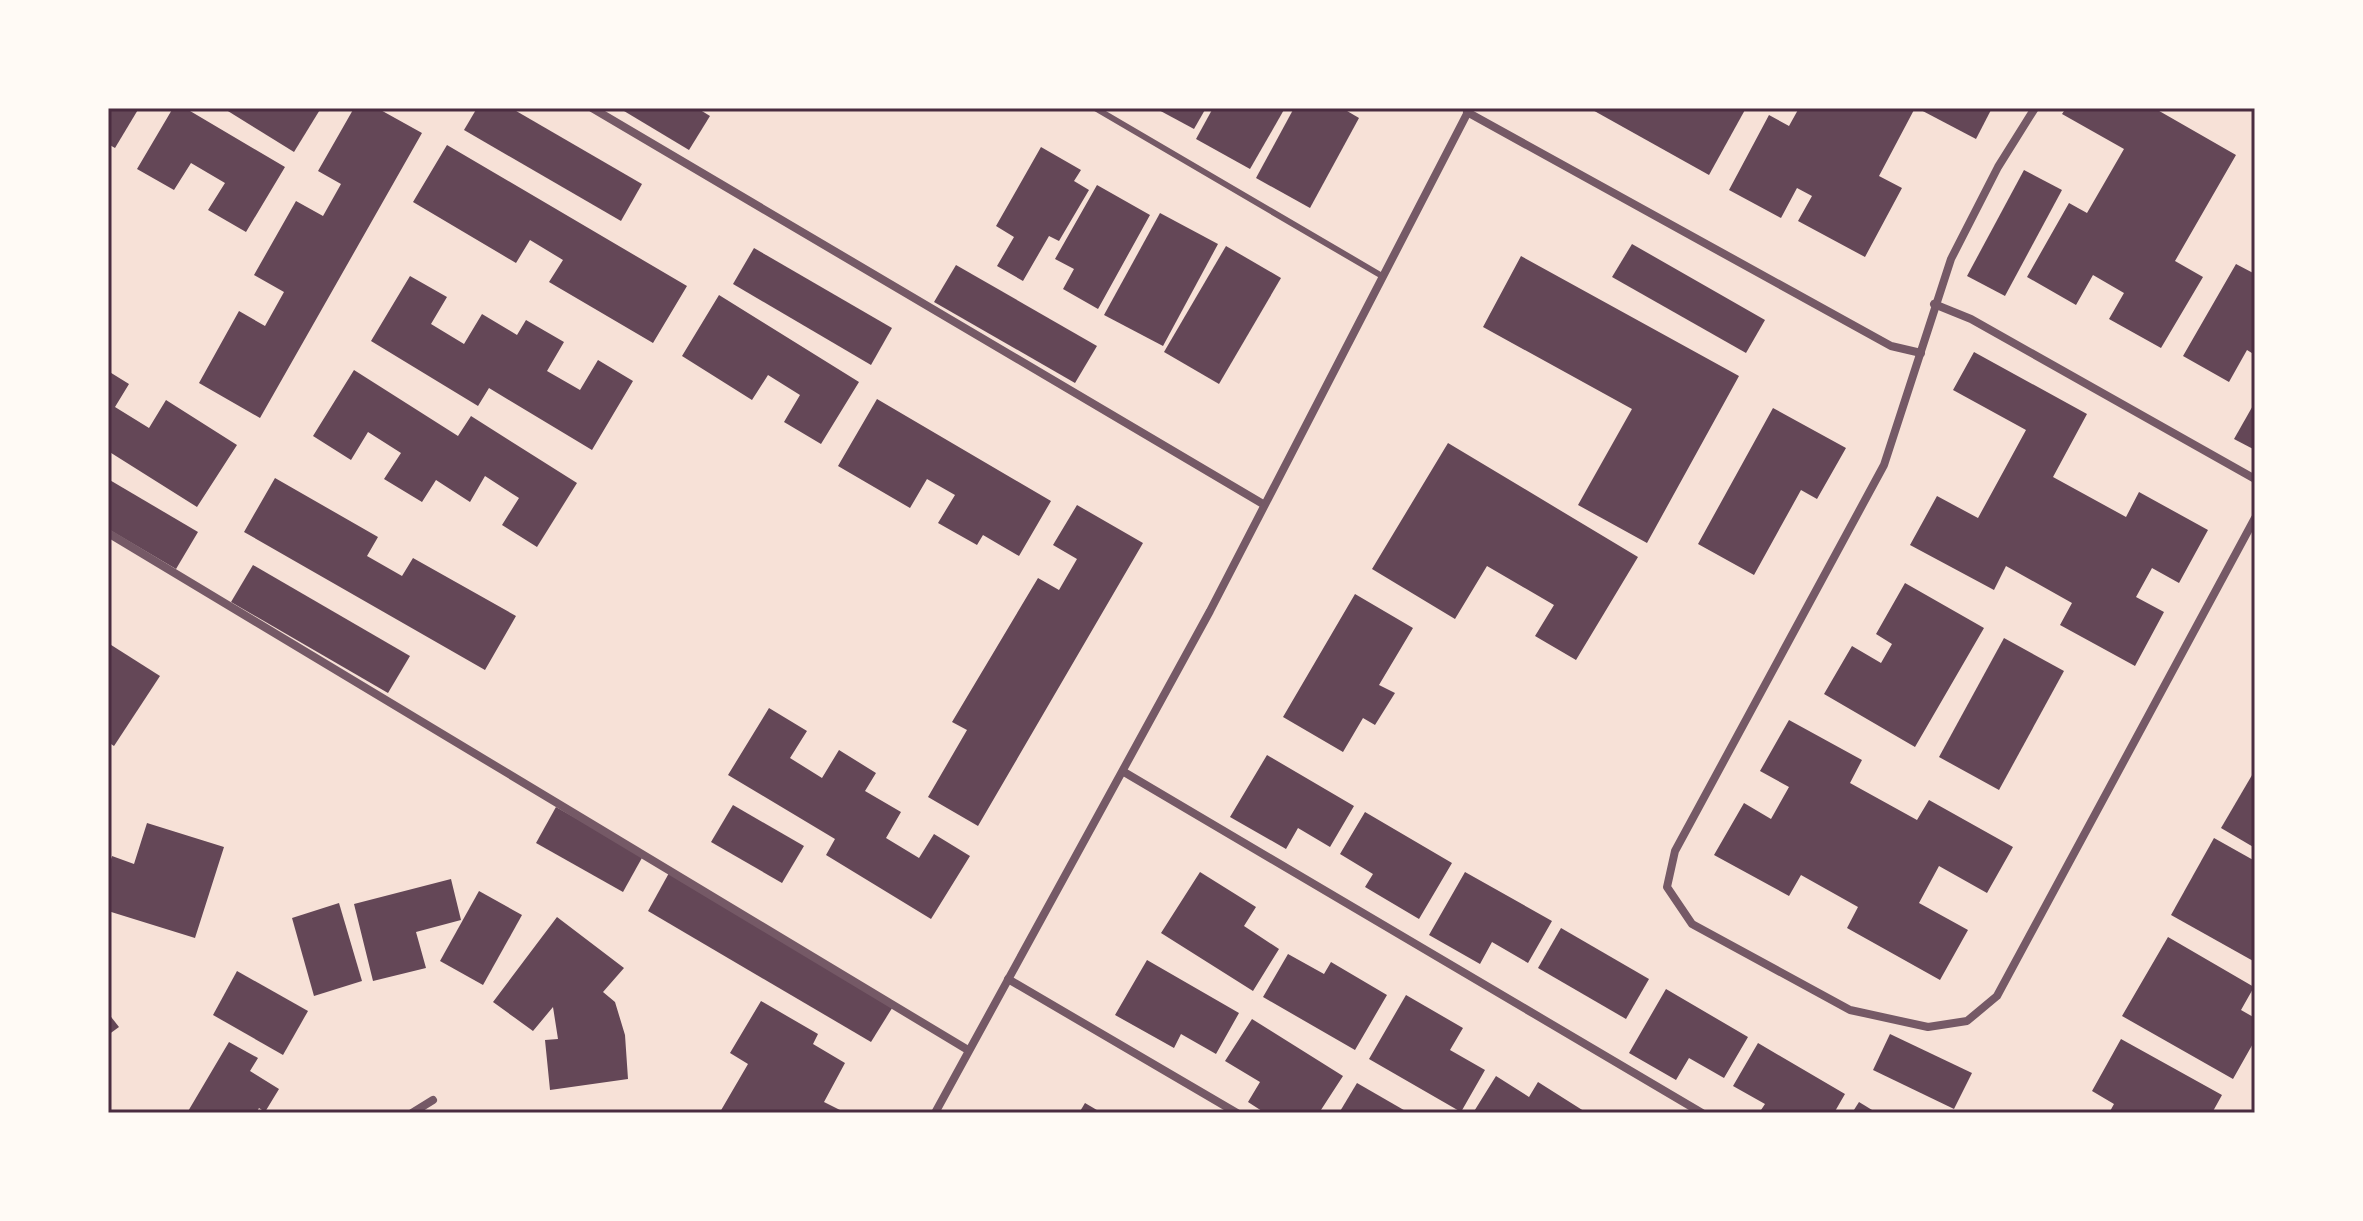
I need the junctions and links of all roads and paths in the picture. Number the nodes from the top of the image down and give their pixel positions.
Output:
1 (592, 108) edge
2 (1095, 108) edge
3 (2035, 108) edge
4 (1469, 110) edge
5 (1382, 276) junction
6 (1934, 304) junction
7 (1921, 353) junction
8 (2255, 479) edge
9 (1263, 504) junction
10 (2255, 518) edge
11 (108, 533) edge
12 (1124, 772) junction
13 (1008, 979) junction
14 (968, 1050) junction
15 (433, 1100) dead end
16 (412, 1113) edge
17 (935, 1113) edge
18 (1237, 1113) edge
19 (1702, 1113) edge

1 - 9 street
2 - 5 lane
3 - 6 street
4 - 5 street
4 - 7 street
5 - 9 street
6 - 7 street
6 - 8 street
7 - 10 street
9 - 12 street
11 - 14 street
12 - 13 street
12 - 19 street
13 - 14 street
13 - 18 street
14 - 17 street
15 - 16 street

